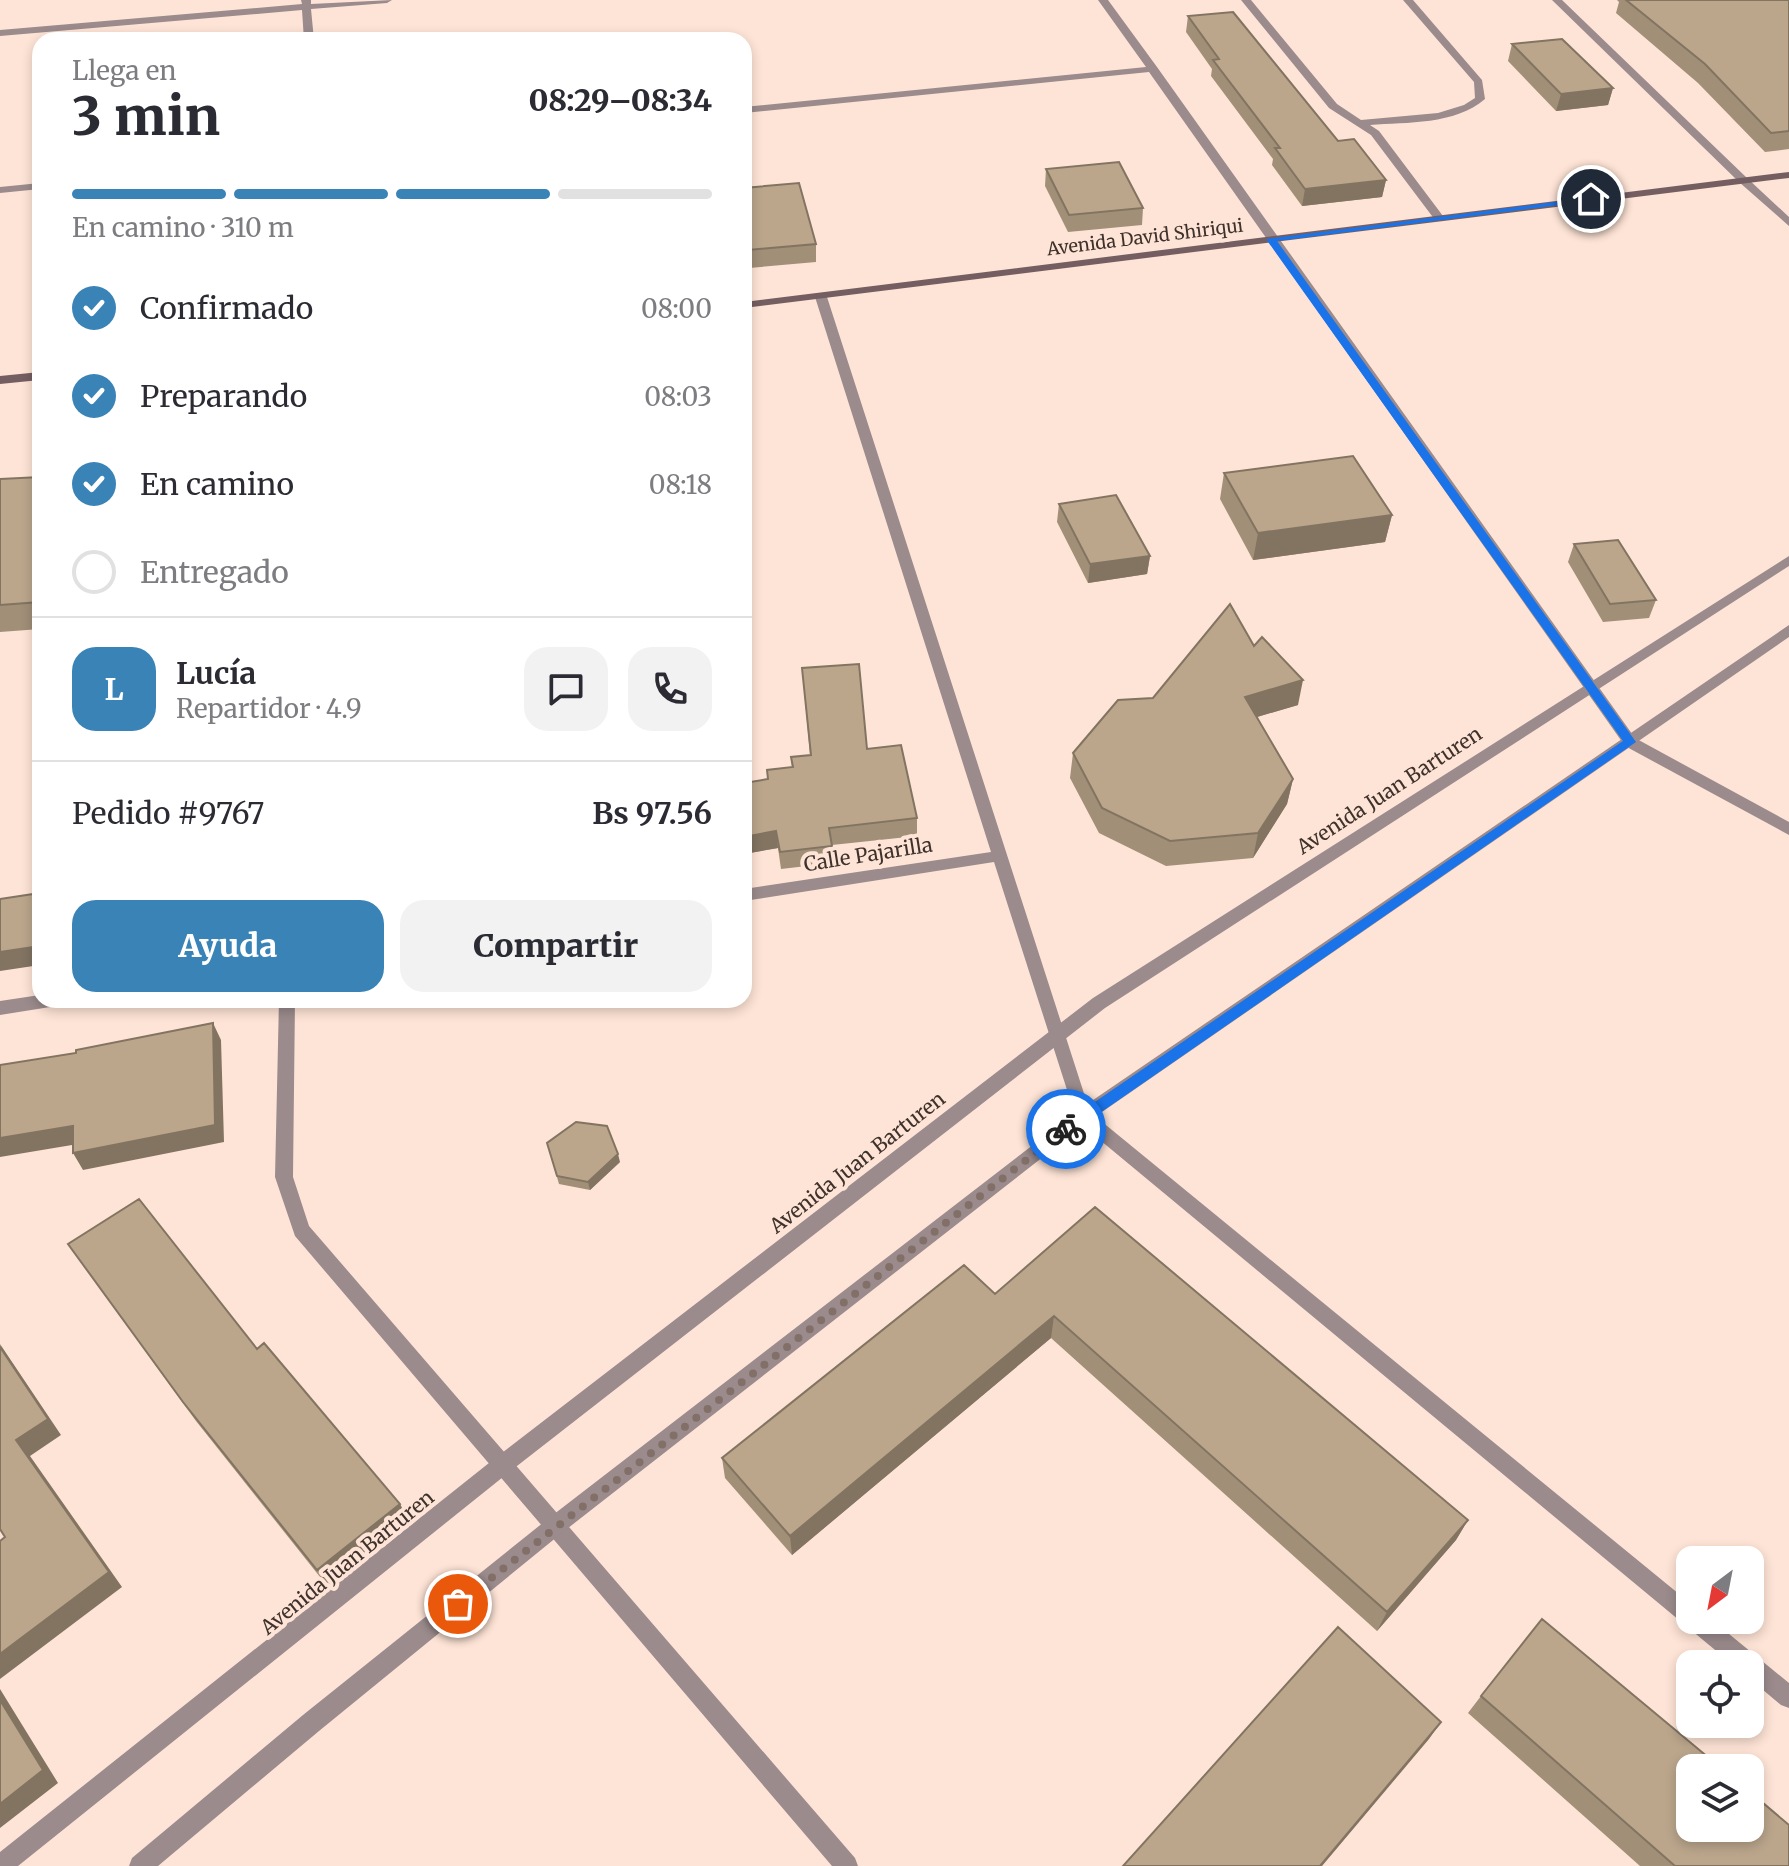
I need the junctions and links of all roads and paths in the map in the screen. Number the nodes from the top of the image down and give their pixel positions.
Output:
1 (387, 0) edge
2 (1103, 0) edge
3 (1246, 0) edge
4 (1408, 0) edge
5 (1557, 0) edge
6 (306, 3) edge
7 (308, 32) edge
8 (0, 33) edge
9 (1154, 69) junction
10 (752, 109) edge
11 (1359, 123) junction
12 (1789, 175) edge
13 (1743, 180) junction
14 (32, 187) edge
15 (0, 190) edge
16 (1439, 218) junction
17 (1789, 223) edge
18 (1271, 239) junction
19 (821, 297) junction
20 (752, 304) edge
21 (32, 377) edge
22 (0, 380) edge
23 (1789, 560) edge
24 (1789, 630) edge
25 (1591, 687) junction
26 (1630, 742) junction
27 (1789, 829) edge
28 (999, 856) junction
29 (752, 894) edge
30 (32, 1003) edge
31 (0, 1008) edge
32 (287, 1008) edge
33 (1057, 1035) junction
34 (1083, 1116) junction
35 (501, 1466) junction
36 (556, 1525) junction
37 (1676, 1604) edge
38 (1712, 1634) edge
39 (1731, 1650) edge
40 (1764, 1677) edge
41 (1789, 1697) edge
42 (0, 1866) edge
43 (140, 1866) edge
44 (847, 1866) edge

1 - 6 street
2 - 9 street
3 - 11 street
4 - 11 street
5 - 13 street
6 - 7 street
6 - 8 street
9 - 10 street
9 - 18 street
11 - 16 street
12 - 13 main road, Avenida David Shiriqui
13 - 16 main road, Avenida David Shiriqui
13 - 17 street
14 - 15 street
16 - 18 main road, Avenida David Shiriqui
18 - 19 main road, Avenida David Shiriqui
18 - 25 street
19 - 20 main road, Avenida David Shiriqui
19 - 28 street
21 - 22 main road
23 - 25 street, Avenida Juan Barturen
24 - 26 street
25 - 26 street
25 - 33 street, Avenida Juan Barturen
26 - 27 street
26 - 34 street
28 - 29 street, Calle Pajarilla
28 - 33 street
30 - 31 street
32 - 35 street
33 - 34 street
33 - 35 street, Avenida Juan Barturen
34 - 36 street
34 - 37 street
35 - 36 street
35 - 42 street, Avenida Juan Barturen
36 - 43 street
36 - 44 street
38 - 39 street
40 - 41 street

